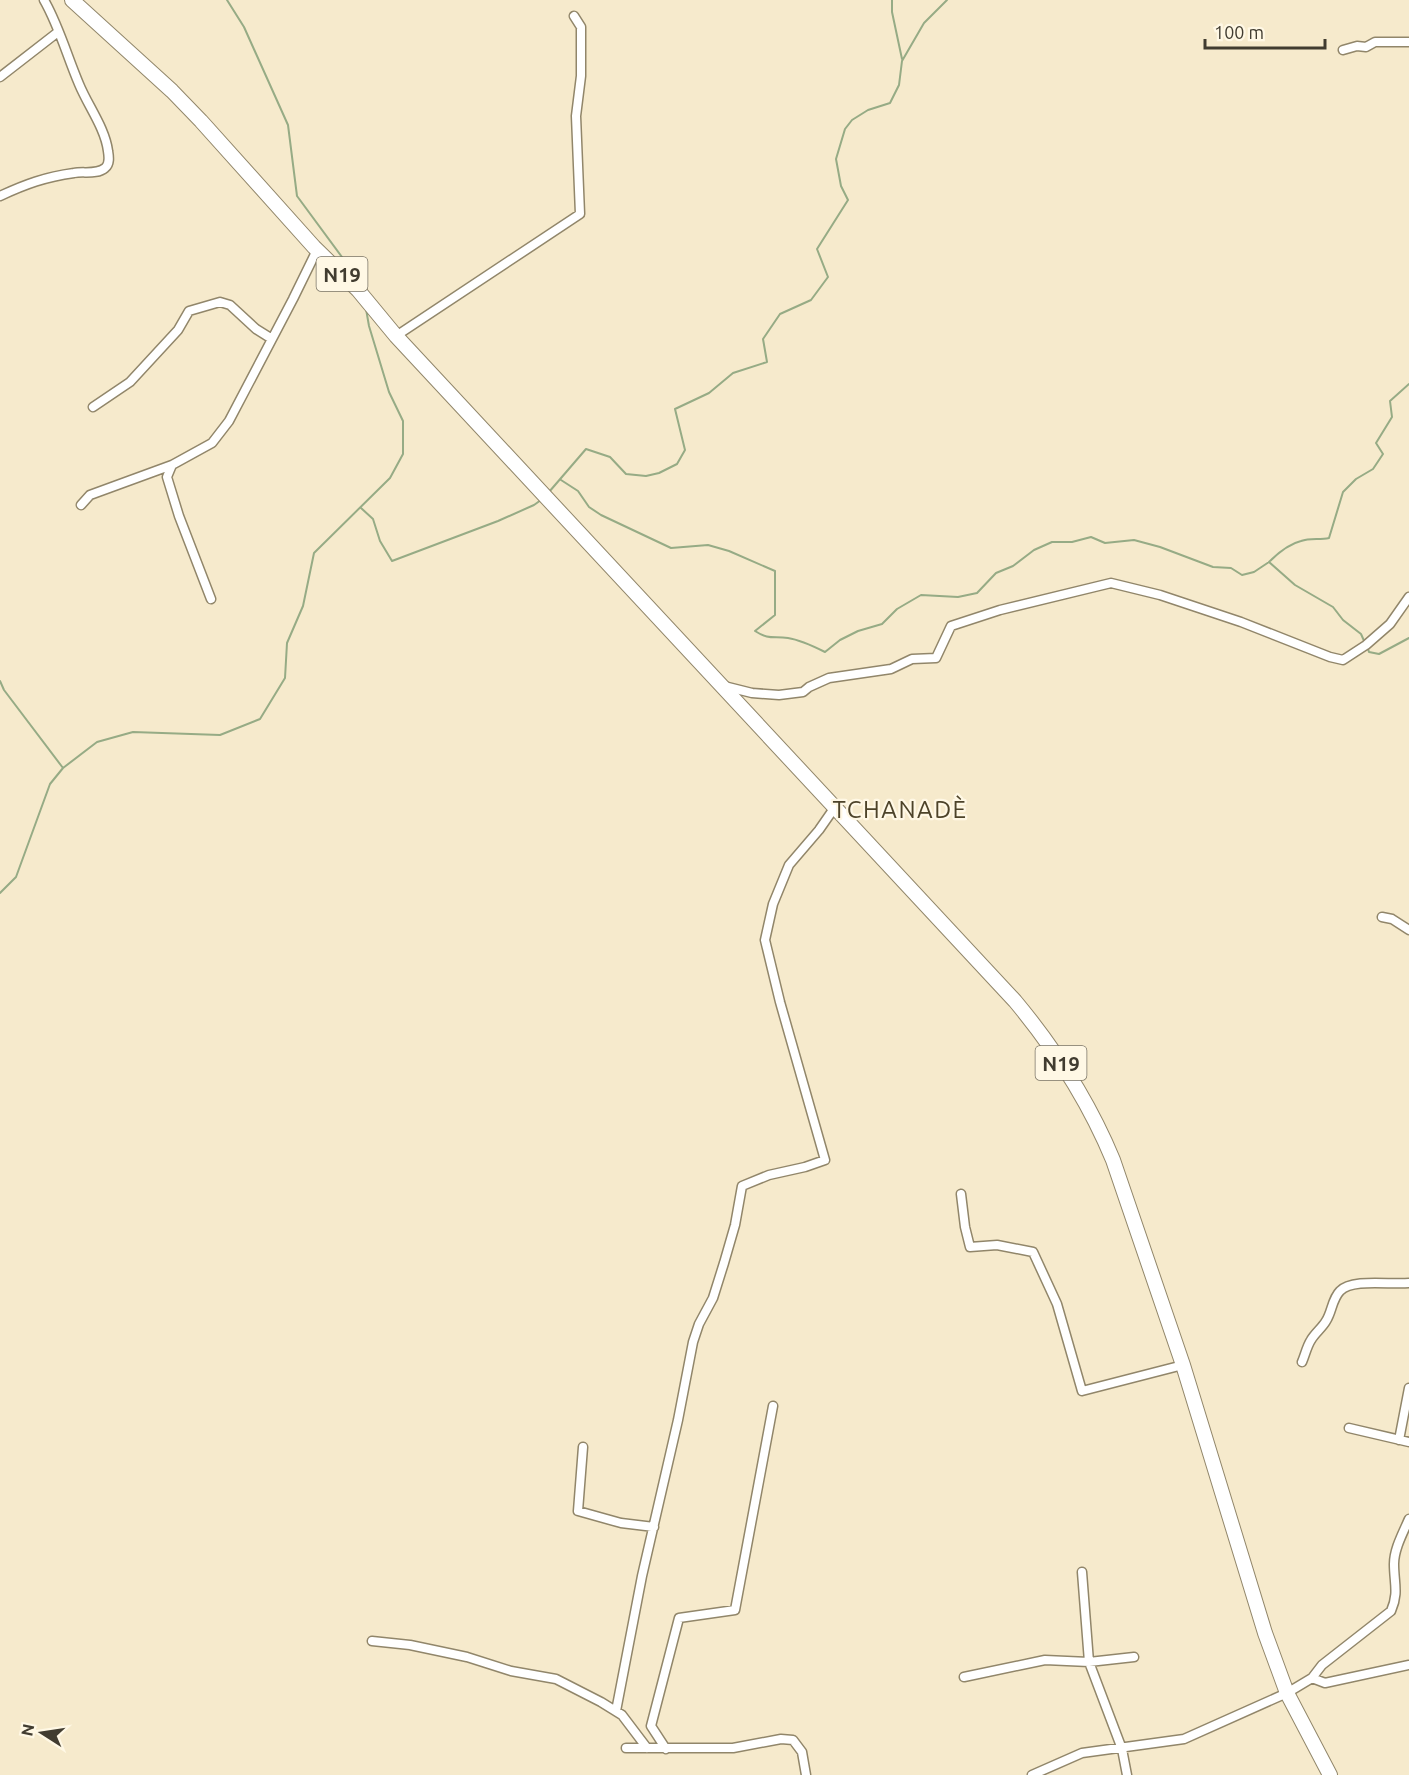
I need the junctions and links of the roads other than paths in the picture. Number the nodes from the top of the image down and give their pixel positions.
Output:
1 (44, 0) edge
2 (72, 0) edge
3 (574, 16) dead end
4 (58, 32) junction
5 (1409, 42) edge
6 (1343, 50) dead end
7 (0, 77) edge
8 (0, 196) edge
9 (317, 250) junction
10 (396, 336) junction
11 (272, 339) junction
12 (93, 407) dead end
13 (172, 465) junction
14 (81, 505) dead end
15 (1409, 597) edge
16 (211, 599) dead end
17 (721, 685) junction
18 (835, 807) junction
19 (1382, 917) dead end
20 (1409, 930) edge
21 (961, 1194) dead end
22 (1409, 1283) edge
23 (1302, 1362) dead end
24 (1183, 1365) junction
25 (1409, 1388) edge
26 (773, 1406) dead end
27 (1349, 1428) dead end
28 (1399, 1440) junction
29 (1409, 1442) edge
30 (583, 1447) dead end
31 (1409, 1519) edge
32 (654, 1527) junction
33 (1082, 1572) dead end
34 (372, 1641) dead end
35 (1134, 1657) dead end
36 (1089, 1662) junction
37 (1409, 1665) edge
38 (964, 1677) dead end
39 (1312, 1678) junction
40 (1287, 1693) junction
41 (616, 1711) junction
42 (626, 1748) dead end
43 (647, 1748) junction
44 (666, 1749) junction
45 (1122, 1749) junction
46 (1328, 1774) edge
47 (806, 1775) edge
48 (1032, 1775) edge
49 (1127, 1775) edge

1 - 4 street
2 - 9 main road, N19
3 - 10 street
4 - 7 street
4 - 8 street
5 - 6 street
9 - 10 main road, N19
9 - 11 street
10 - 17 main road, N19
11 - 12 street
11 - 13 street
13 - 14 street
13 - 16 street
15 - 17 street
17 - 18 main road, N19
18 - 24 main road, N19
18 - 32 street
19 - 20 street
21 - 24 street
22 - 23 street
24 - 40 main road, N19
25 - 28 street
26 - 44 street
27 - 28 street
28 - 29 street
30 - 32 street
31 - 39 street
32 - 41 street
33 - 36 street
34 - 41 street
35 - 36 street
36 - 38 street
36 - 45 street
37 - 39 street
39 - 40 street
40 - 45 street
40 - 46 main road, N19
41 - 43 street
42 - 43 street
43 - 44 street
44 - 47 street
45 - 48 street
45 - 49 street

